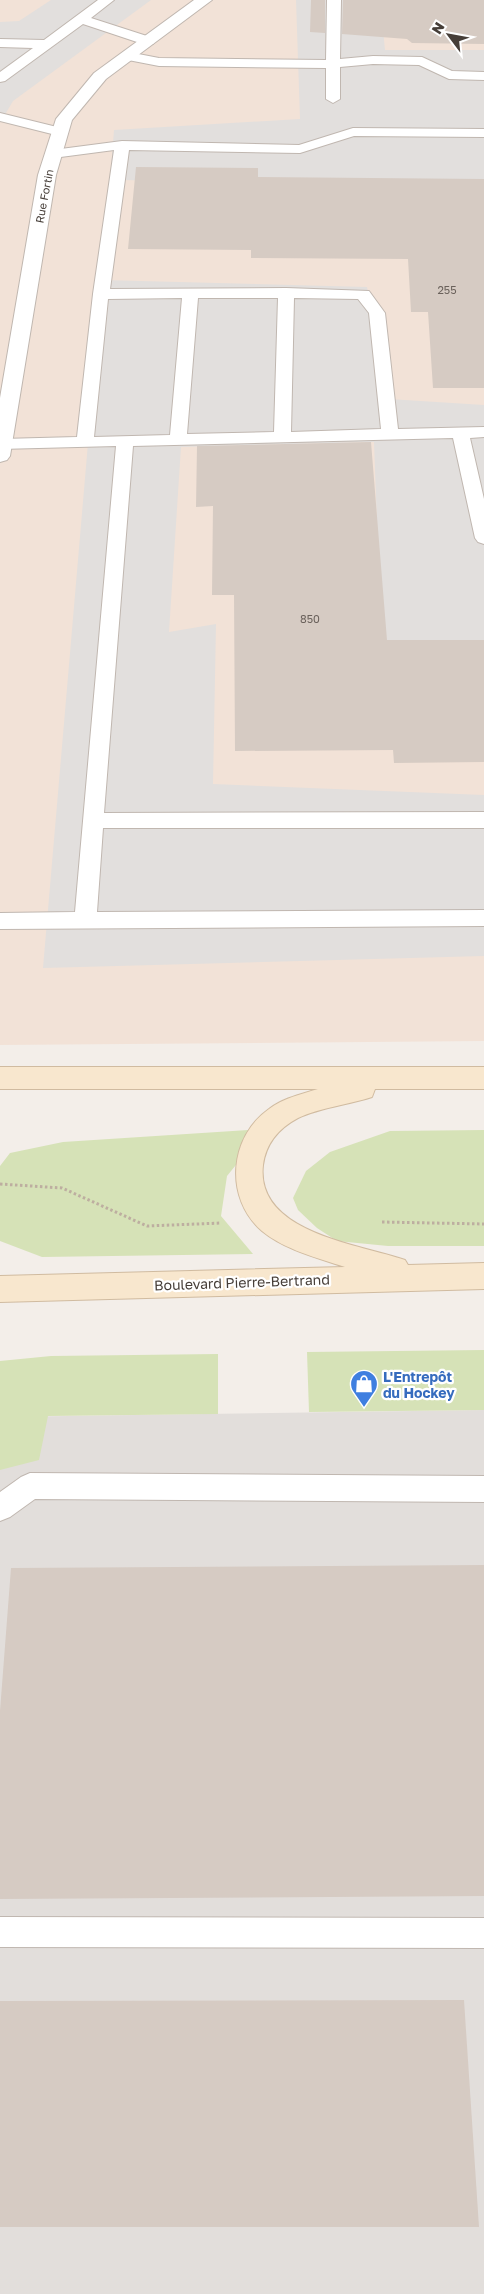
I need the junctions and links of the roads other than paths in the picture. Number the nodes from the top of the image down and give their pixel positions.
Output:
1 (107, 0) edge
2 (204, 0) edge
3 (334, 0) edge
4 (80, 20) junction
5 (148, 41) junction
6 (0, 44) edge
7 (47, 44) junction
8 (128, 56) junction
9 (333, 64) junction
10 (484, 76) edge
11 (0, 78) edge
12 (333, 99) dead end
13 (0, 117) edge
14 (60, 132) junction
15 (484, 133) edge
16 (122, 145) junction
17 (53, 154) junction
18 (190, 293) junction
19 (286, 293) junction
20 (101, 294) junction
21 (484, 432) edge
22 (460, 433) junction
23 (390, 434) junction
24 (282, 437) junction
25 (178, 440) junction
26 (125, 441) junction
27 (85, 442) junction
28 (1, 450) edge
29 (483, 537) edge
30 (484, 820) edge
31 (94, 821) junction
32 (484, 918) edge
33 (0, 921) edge
34 (85, 922) junction
35 (0, 1078) edge
36 (484, 1078) edge
37 (397, 1079) junction
38 (419, 1276) junction
39 (484, 1276) edge
40 (0, 1289) edge
41 (484, 1490) edge
42 (0, 1508) edge
43 (0, 1932) edge
44 (484, 1933) edge

1 - 4 lane
2 - 5 street, Rue Fortin
3 - 9 lane
4 - 5 lane
4 - 7 lane
5 - 8 street, Rue Fortin
6 - 7 lane
7 - 11 lane
8 - 9 lane
8 - 14 street, Rue Fortin
9 - 10 lane
9 - 12 lane
13 - 14 lane
14 - 17 street, Rue Fortin
15 - 16 lane
16 - 17 lane
16 - 20 lane
17 - 28 street, Rue Fortin
18 - 19 lane
18 - 20 lane
18 - 25 lane
19 - 23 lane
19 - 24 lane
20 - 27 lane
21 - 22 lane
22 - 23 lane
22 - 29 lane
23 - 24 lane
24 - 25 lane
25 - 26 lane
26 - 27 lane
26 - 31 lane
27 - 28 lane
30 - 31 lane
31 - 34 lane
32 - 34 lane
33 - 34 lane
35 - 37 main road
36 - 37 main road
37 - 38 main road
38 - 39 main road, Boulevard Pierre-Bertrand
38 - 40 main road, Boulevard Pierre-Bertrand
41 - 42 lane
43 - 44 lane

